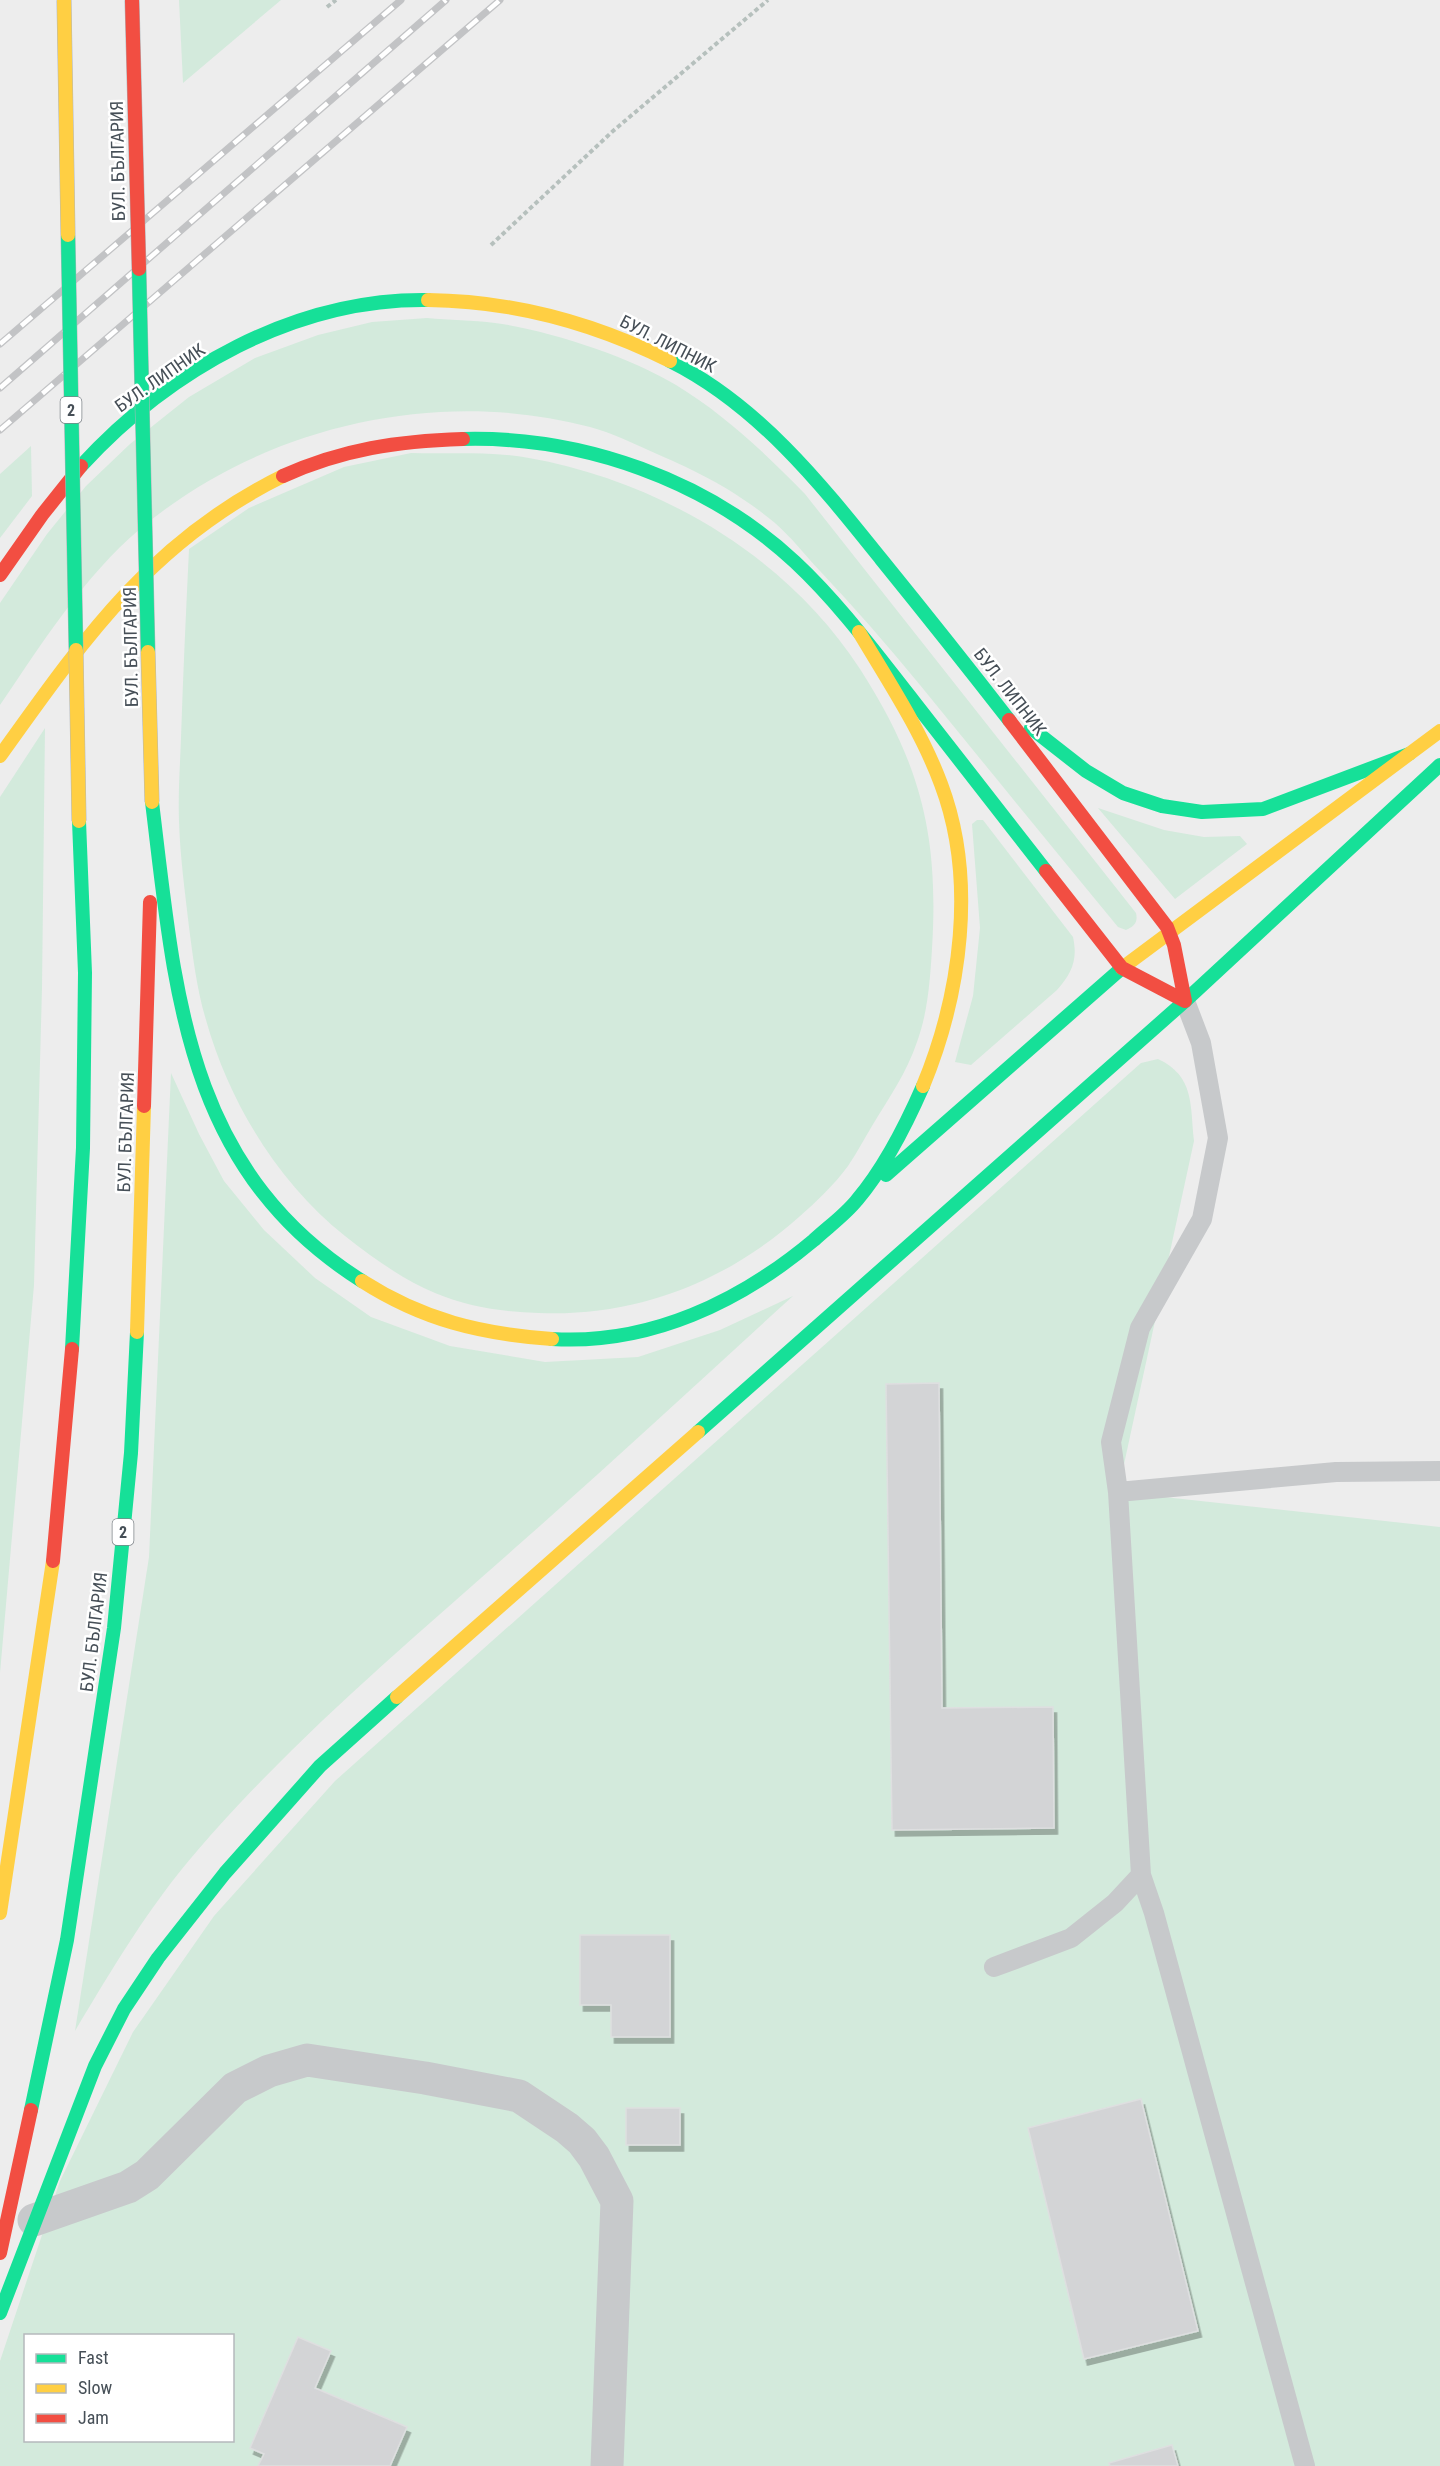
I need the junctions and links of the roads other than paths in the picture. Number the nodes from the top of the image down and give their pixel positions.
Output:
1 (64, 0) edge
2 (132, 0) edge
3 (0, 575) edge
4 (860, 632) junction
5 (991, 696) junction
6 (1440, 731) edge
7 (1409, 754) junction
8 (0, 756) edge
9 (1440, 765) edge
10 (153, 802) junction
11 (1171, 932) junction
12 (1122, 968) junction
13 (1185, 1001) junction
14 (855, 1203) junction
15 (1440, 1471) edge
16 (1118, 1492) junction
17 (1141, 1875) junction
18 (0, 1913) edge
19 (994, 1967) dead end
20 (33, 2220) junction
21 (0, 2253) edge
22 (0, 2313) edge
23 (607, 2466) edge
24 (1305, 2466) edge

1 - 18 main road, 2, bridge
2 - 10 main road, БУЛ. БЪЛГАРИЯ / 2, bridge
3 - 5 main road, БУЛ. ЛИПНИК
4 - 8 main road
4 - 12 main road
4 - 14 main road
5 - 7 main road
5 - 11 main road, БУЛ. ЛИПНИК
6 - 7 main road
7 - 11 main road
9 - 13 main road
10 - 14 main road
10 - 21 main road, БУЛ. БЪЛГАРИЯ / 2
11 - 12 main road
11 - 13 main road
12 - 13 main road
12 - 14 main road
13 - 16 lane
13 - 20 main road
15 - 16 lane
16 - 17 lane
17 - 19 lane
17 - 24 lane
20 - 22 main road
20 - 23 street

